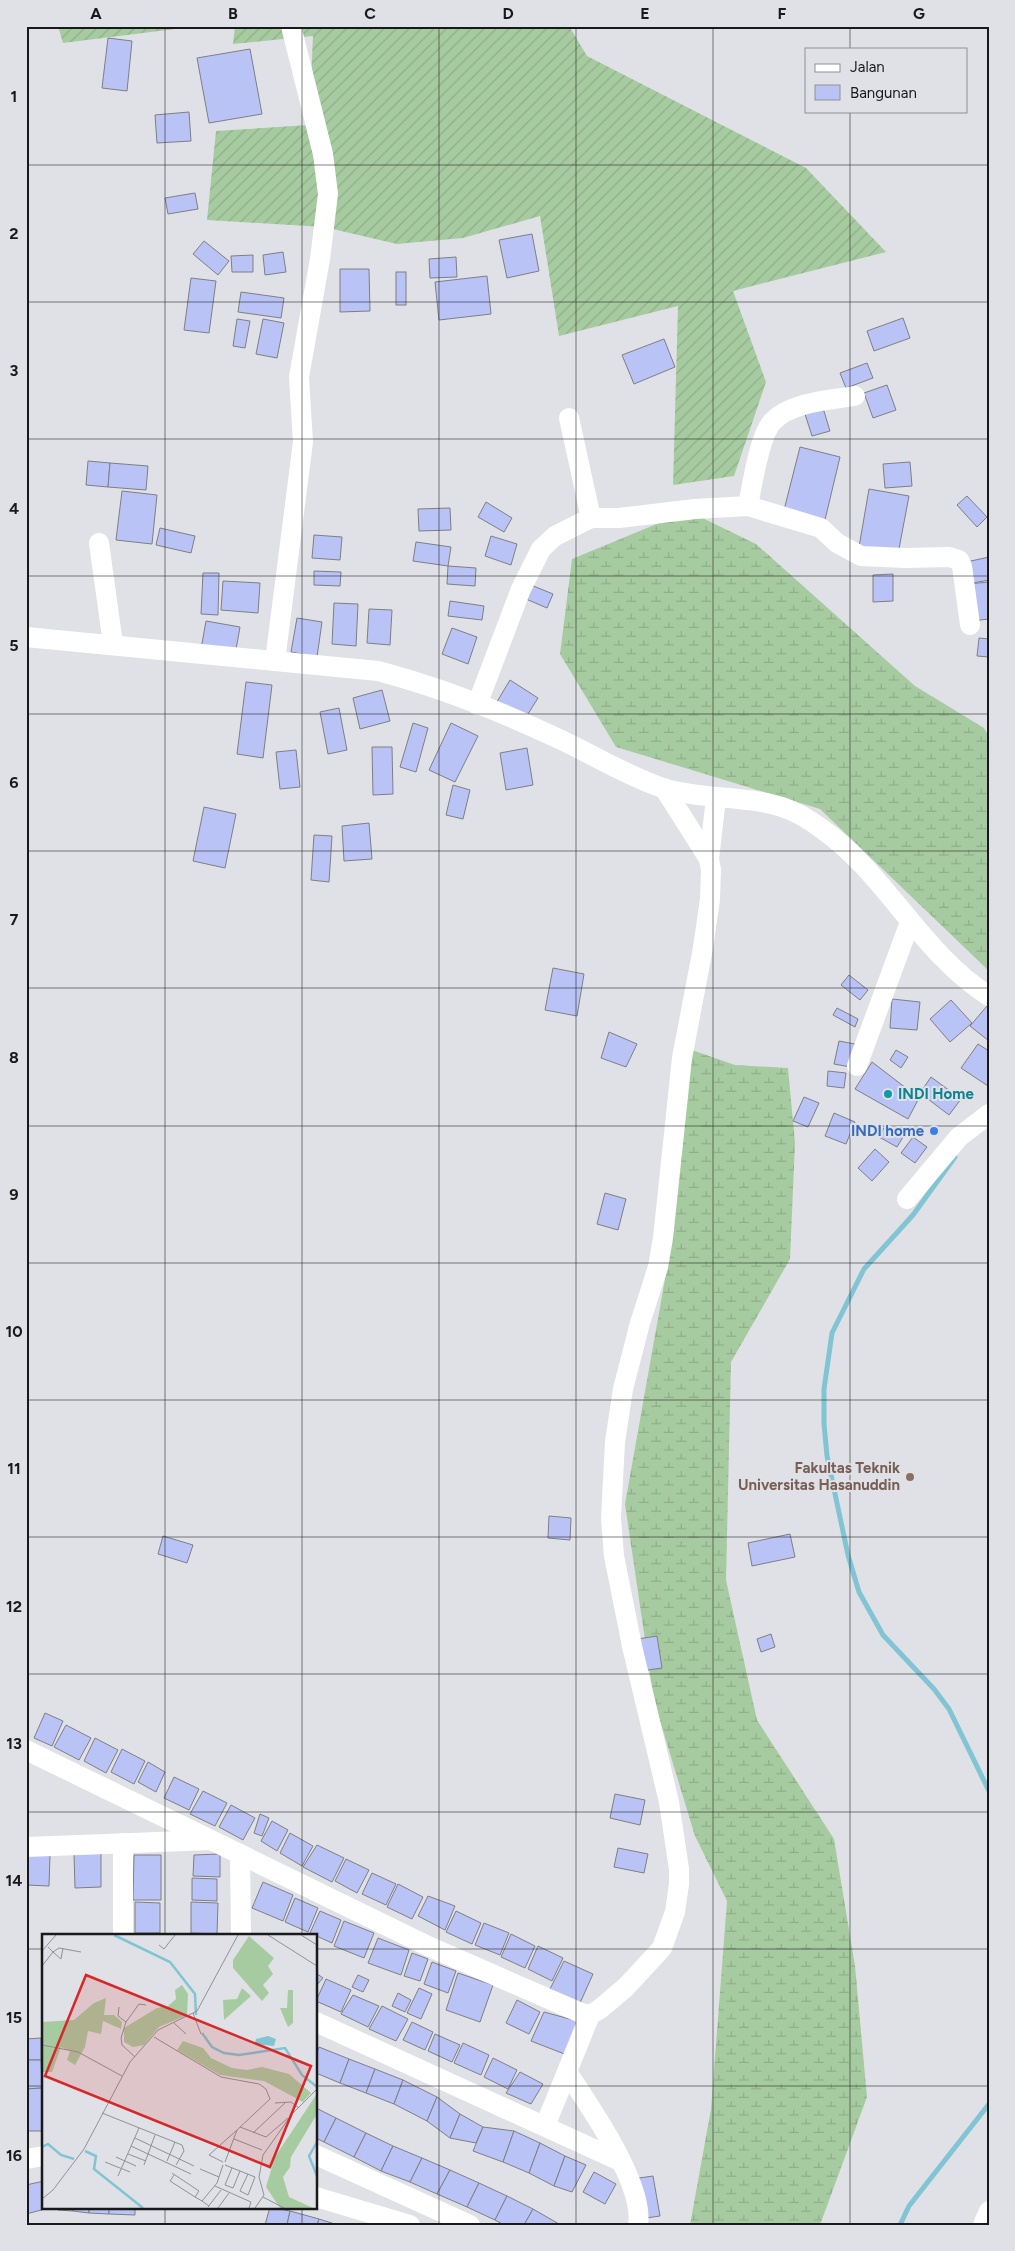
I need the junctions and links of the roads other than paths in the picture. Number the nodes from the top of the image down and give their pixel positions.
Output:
1 (291, 26) edge
2 (855, 396) dead end
3 (569, 418) dead end
4 (748, 506) junction
5 (591, 518) junction
6 (99, 543) dead end
7 (970, 625) dead end
8 (26, 637) edge
9 (113, 644) junction
10 (275, 661) junction
11 (477, 705) junction
12 (664, 788) junction
13 (716, 798) junction
14 (708, 859) junction
15 (910, 922) junction
16 (989, 996) edge
17 (857, 1066) dead end
18 (989, 1114) edge
19 (907, 1199) dead end
20 (26, 1750) edge
21 (211, 1840) junction
22 (123, 1843) junction
23 (26, 1847) edge
24 (240, 1854) junction
25 (123, 1934) edge
26 (241, 1934) edge
27 (590, 2014) junction
28 (318, 2023) edge
29 (567, 2072) junction
30 (545, 2126) junction
31 (42, 2156) edge
32 (318, 2156) edge
33 (26, 2158) edge
34 (620, 2161) junction
35 (318, 2198) edge
36 (989, 2211) edge
37 (410, 2225) edge
38 (470, 2225) edge
39 (638, 2225) edge
40 (983, 2225) edge

1 - 10 street
2 - 4 street
3 - 5 street
4 - 5 street
4 - 7 street
5 - 11 street
6 - 9 street
8 - 9 street
9 - 10 street
10 - 11 street
11 - 12 street
12 - 13 street
12 - 14 street
13 - 14 street
13 - 15 street
14 - 27 street
15 - 16 street
15 - 17 street
18 - 19 street
20 - 21 street
21 - 22 street
21 - 24 street
22 - 23 street
22 - 25 street
24 - 26 street
24 - 27 street
27 - 29 street
28 - 30 street
29 - 30 street
29 - 34 street
30 - 34 street
31 - 33 street
32 - 38 street
34 - 39 street
35 - 37 street
36 - 40 street

